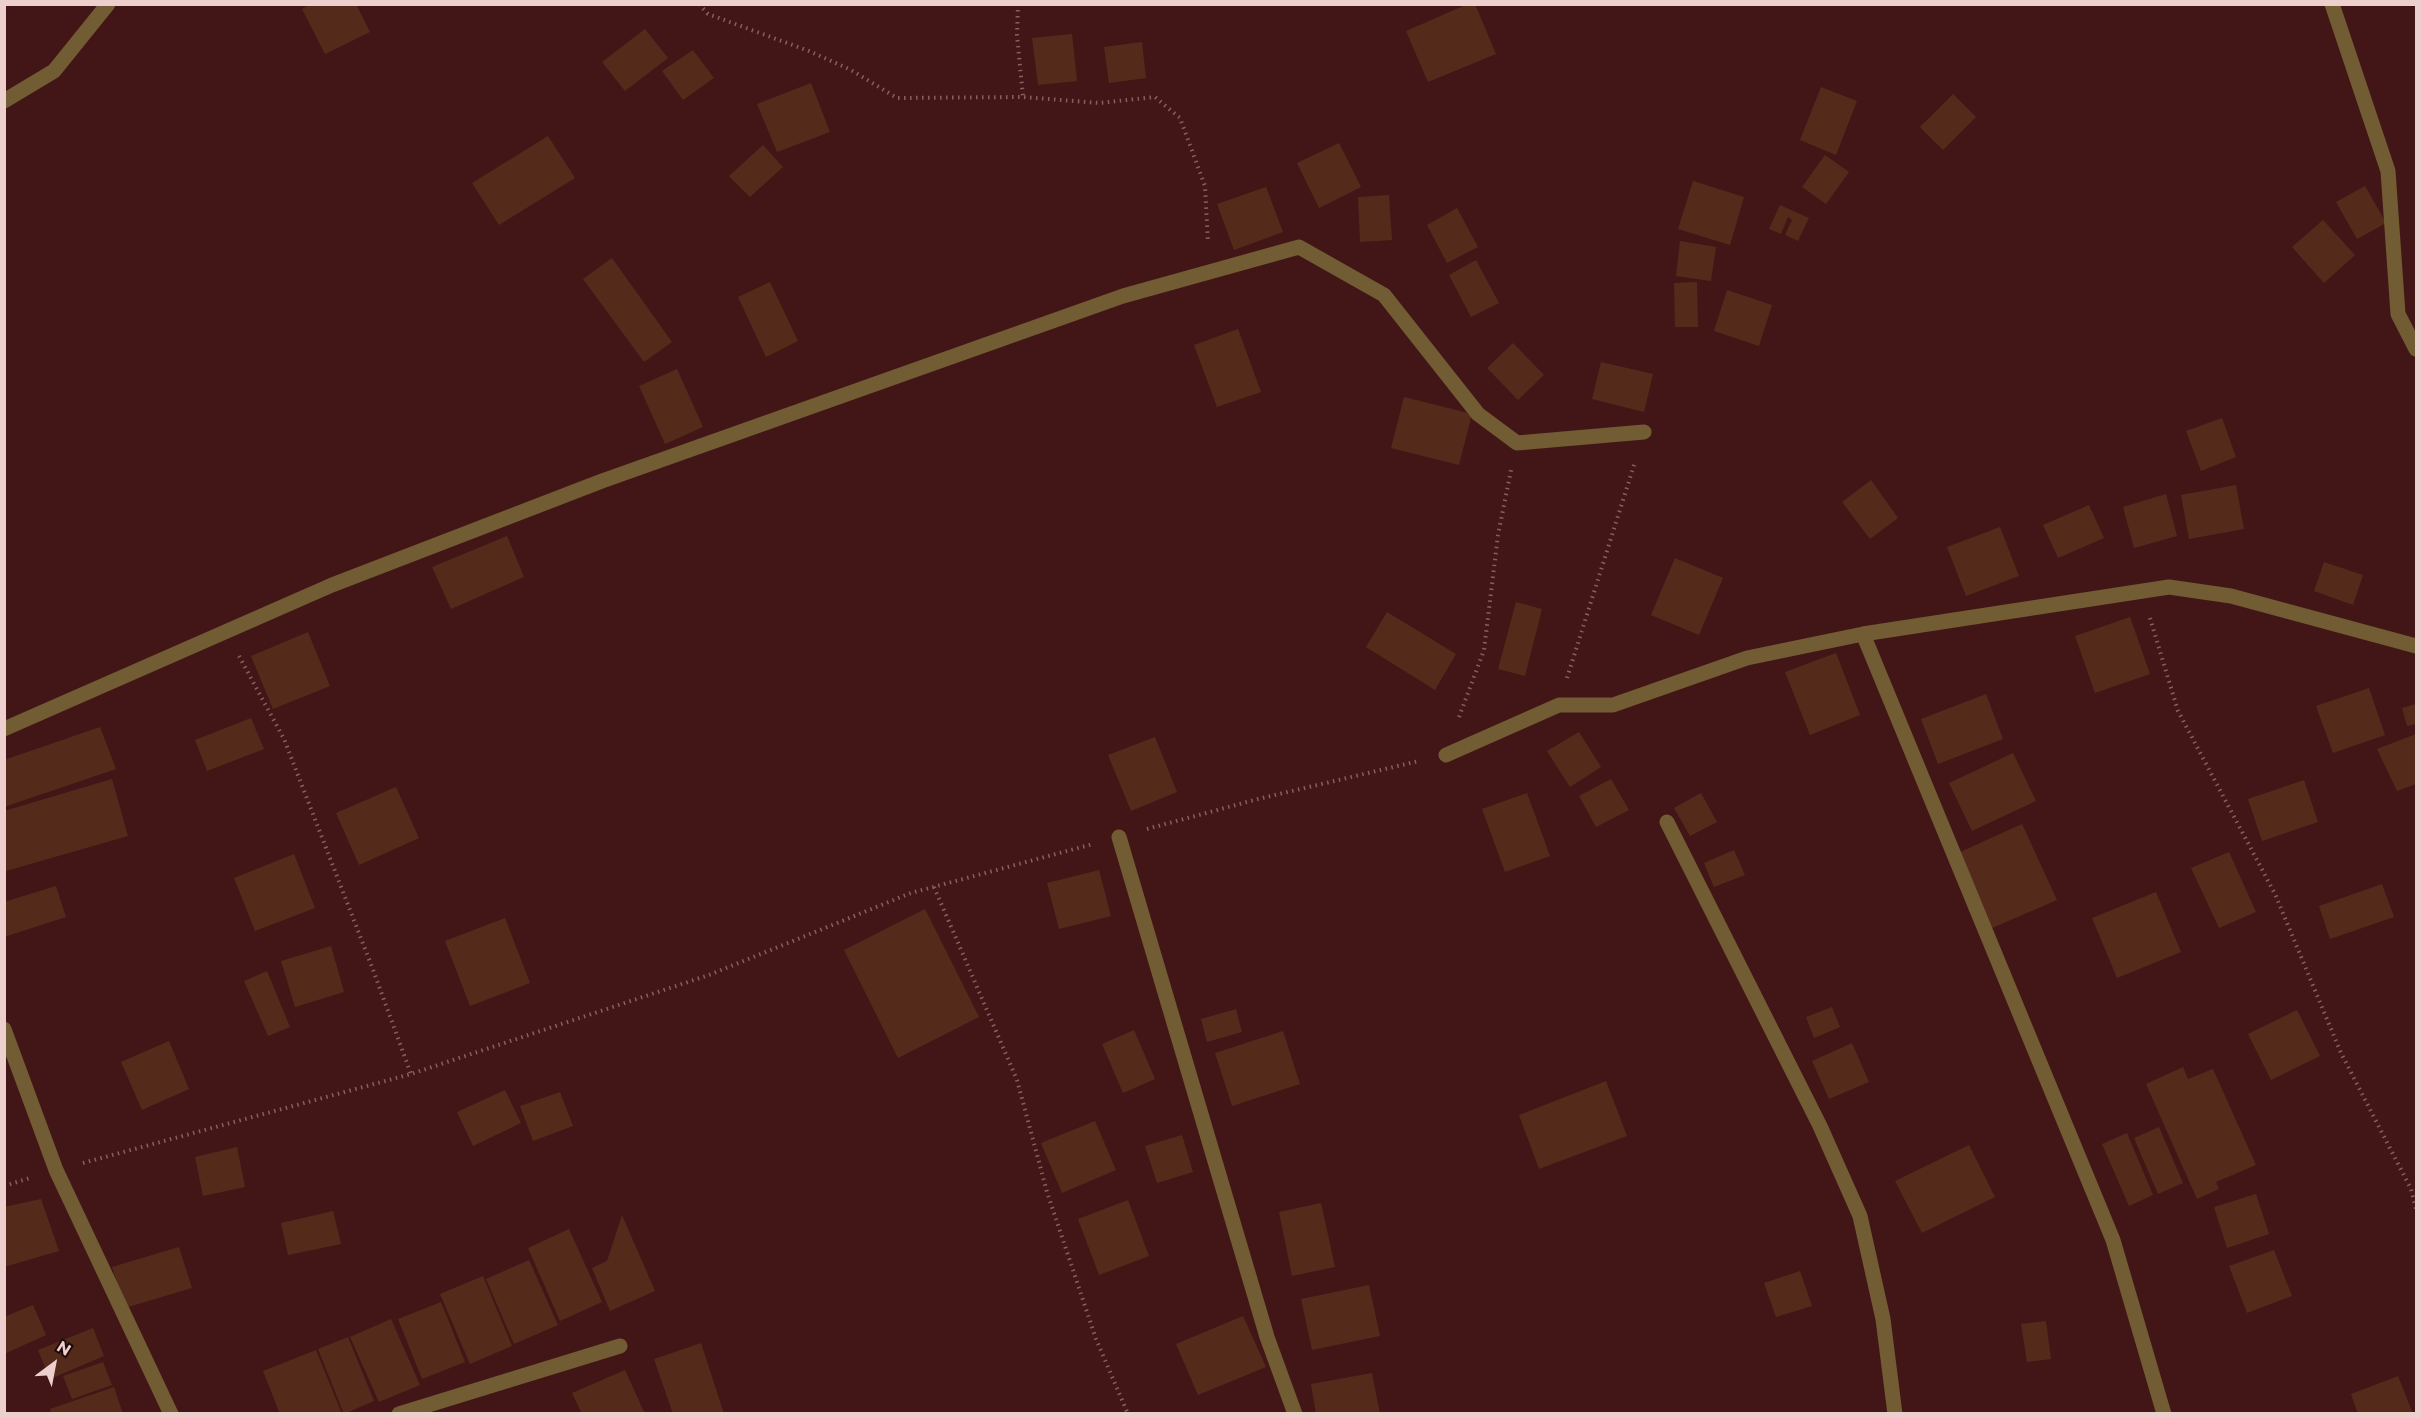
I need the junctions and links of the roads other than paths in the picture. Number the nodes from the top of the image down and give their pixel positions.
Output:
1 (108, 4) edge
2 (2332, 4) edge
3 (4, 101) edge
4 (2416, 349) edge
5 (1644, 432) road end
6 (1863, 634) junction
7 (2416, 646) edge
8 (4, 729) edge
9 (1446, 755) road end
10 (1667, 822) dead end
11 (1119, 837) road end
12 (4, 1029) edge
13 (620, 1346) dead end
14 (171, 1413) edge
15 (399, 1413) edge
16 (1294, 1413) edge
17 (1895, 1413) edge
18 (2164, 1413) edge

1 - 3 street
2 - 4 street
5 - 8 street
6 - 7 street
6 - 9 street
6 - 18 street
10 - 17 street
11 - 16 street
12 - 14 street
13 - 15 street

